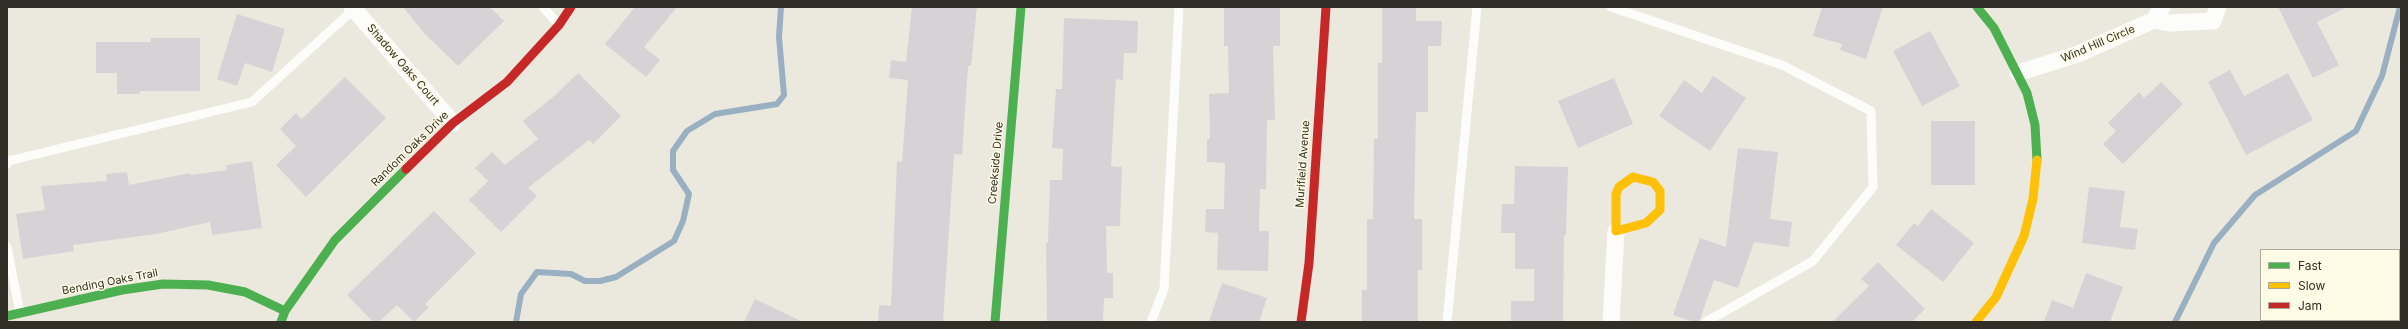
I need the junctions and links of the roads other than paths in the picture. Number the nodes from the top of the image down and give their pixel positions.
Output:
1 (543, 7) edge
2 (571, 7) edge
3 (1021, 7) edge
4 (1179, 7) edge
5 (1326, 7) edge
6 (1477, 7) edge
7 (1611, 7) edge
8 (1977, 7) edge
9 (2218, 7) edge
10 (353, 8) edge
11 (2158, 14) edge
12 (559, 25) junction
13 (2018, 73) junction
14 (453, 123) junction
15 (7, 164) edge
16 (1616, 231) junction
17 (7, 246) edge
18 (285, 311) junction
19 (20, 313) junction
20 (7, 316) edge
21 (281, 322) edge
22 (995, 322) edge
23 (1151, 322) edge
24 (1301, 322) edge
25 (1447, 322) edge
26 (1611, 322) edge
27 (1706, 322) edge
28 (1976, 322) edge

1 - 12 lane
2 - 12 street, Random Oaks Drive
3 - 22 street, Creekside Drive
4 - 23 lane
5 - 24 street, Murifield Avenue
6 - 25 lane
7 - 27 lane
8 - 13 street
9 - 11 street, Wind Hill Circle
10 - 14 street, Shadow Oaks Court
10 - 15 lane
11 - 13 street, Wind Hill Circle
12 - 14 street, Random Oaks Drive
13 - 28 street
14 - 18 street, Random Oaks Drive
16 - 16 street
16 - 26 street
17 - 19 lane
18 - 19 street, Bending Oaks Trail
18 - 21 street, Random Oaks Drive
19 - 20 street, Bending Oaks Trail

